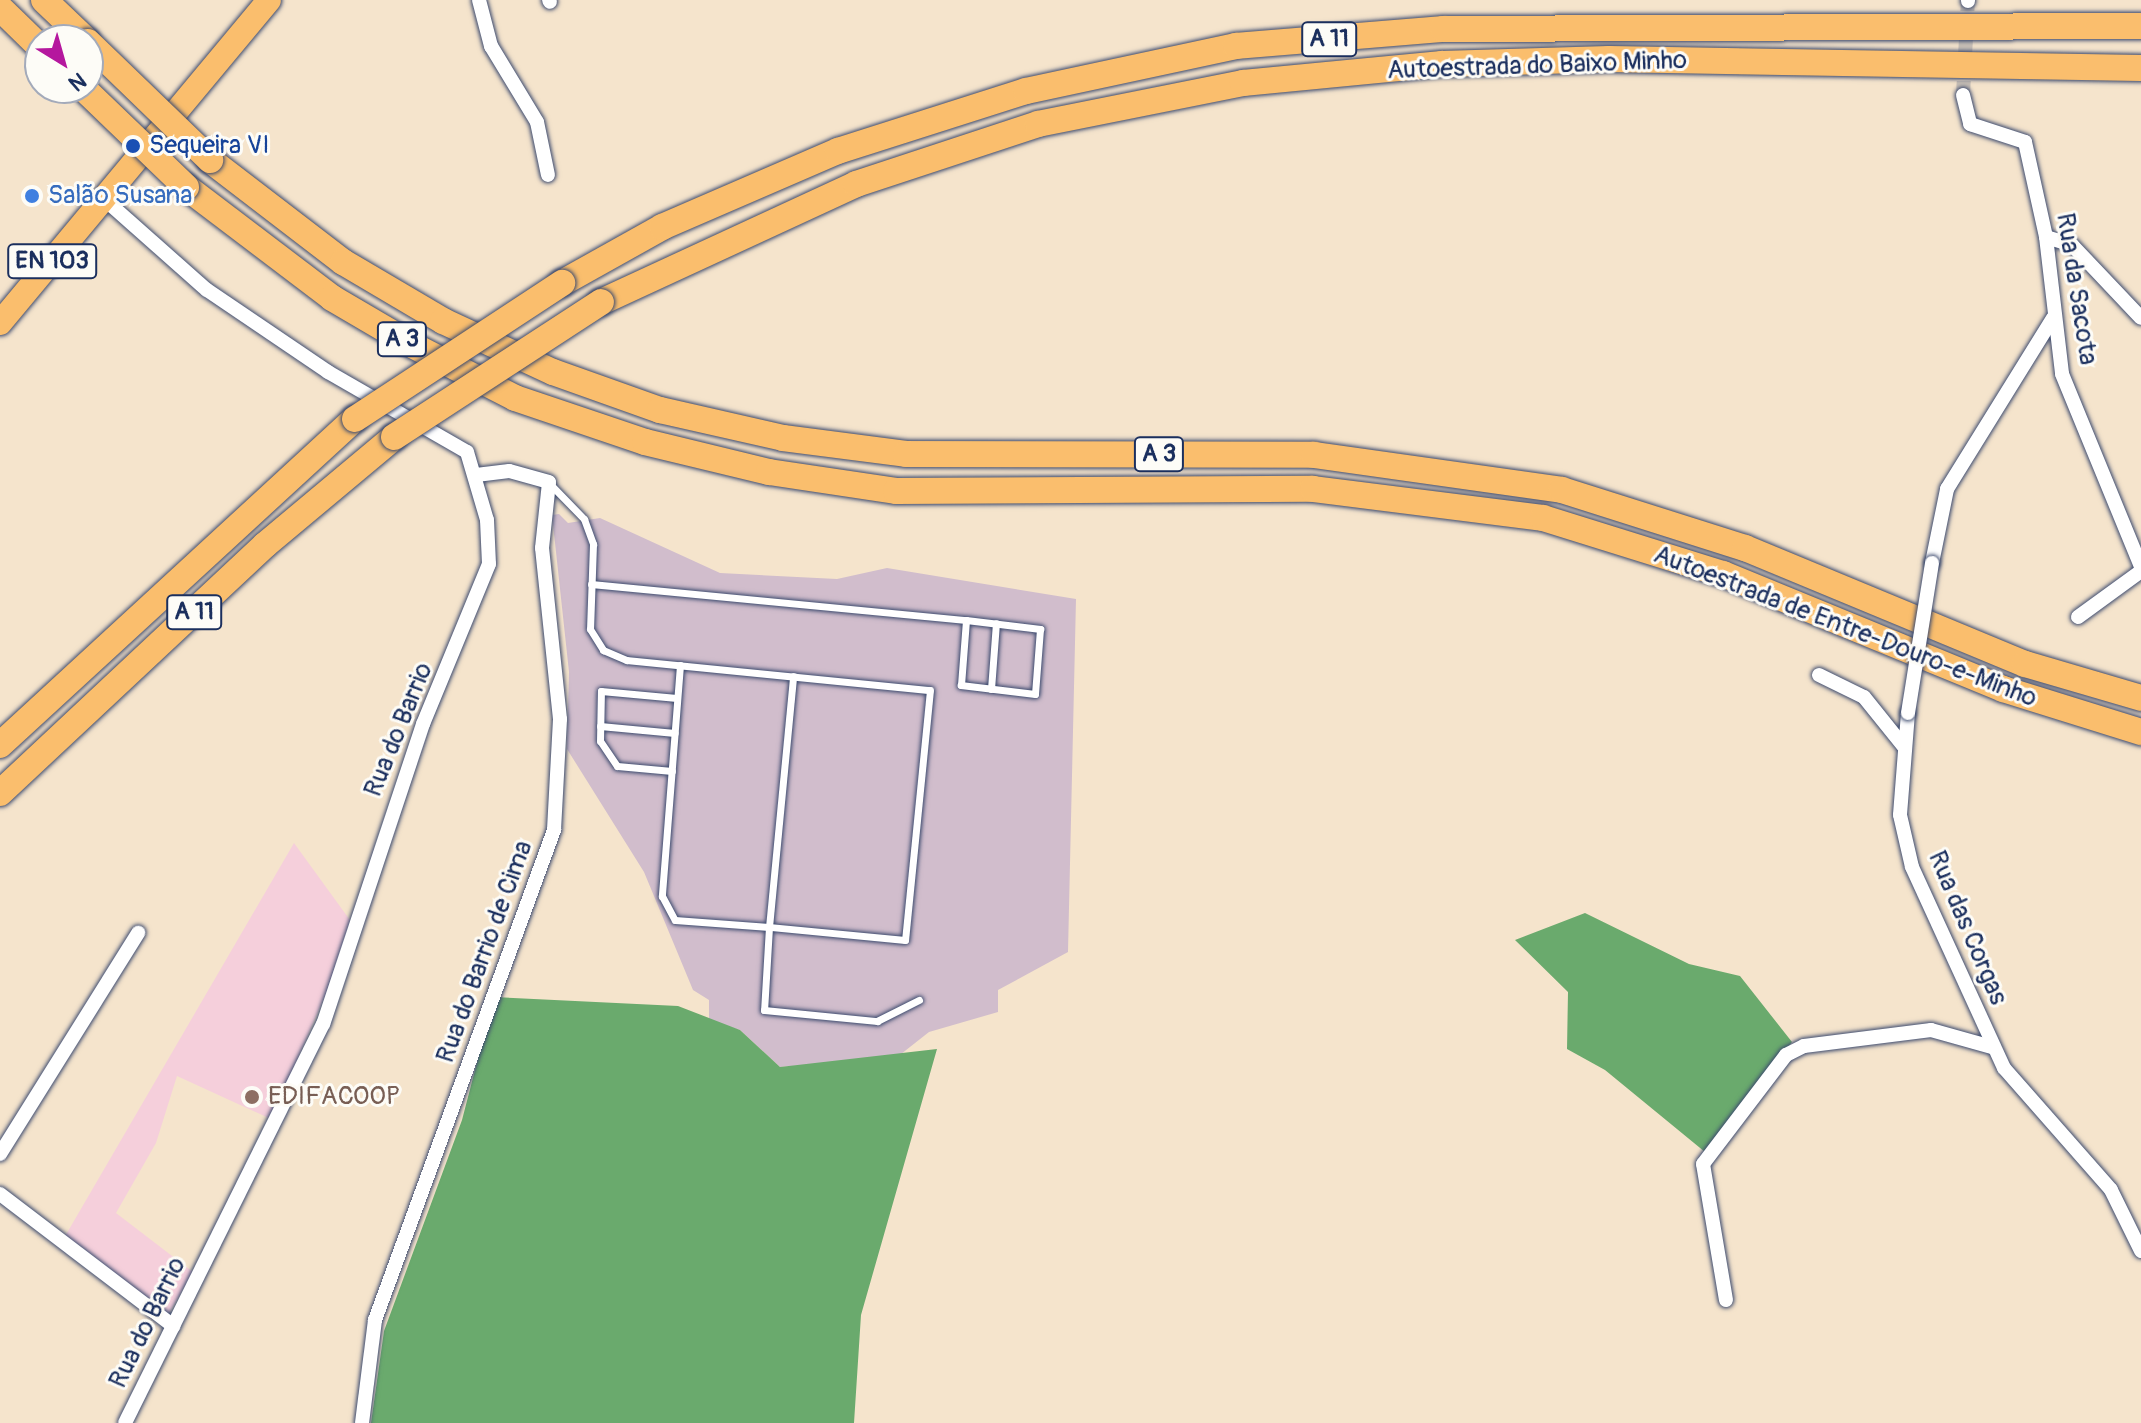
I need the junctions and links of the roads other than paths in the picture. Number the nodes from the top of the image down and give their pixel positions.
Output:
1 (44, 0) edge
2 (269, 0) edge
3 (479, 0) edge
4 (0, 8) edge
5 (69, 24) edge
6 (2141, 26) edge
7 (24, 31) edge
8 (104, 57) edge
9 (2141, 68) edge
10 (1963, 95) tunnel mouth
11 (100, 104) edge
12 (548, 175) dead end
13 (104, 199) junction
14 (2046, 237) junction
15 (2053, 318) junction
16 (2141, 318) edge
17 (0, 323) edge
18 (478, 475) junction
19 (549, 482) junction
20 (2141, 569) edge
21 (591, 584) junction
22 (2078, 617) dead end
23 (966, 620) junction
24 (996, 623) junction
25 (680, 665) junction
26 (1819, 675) dead end
27 (793, 676) junction
28 (991, 689) junction
29 (677, 698) junction
30 (2141, 698) edge
31 (600, 726) junction
32 (2141, 732) edge
33 (675, 733) junction
34 (0, 745) edge
35 (1905, 748) junction
36 (672, 771) junction
37 (0, 793) edge
38 (769, 927) junction
39 (138, 933) dead end
40 (919, 1000) dead end
41 (1993, 1047) junction
42 (0, 1154) edge
43 (0, 1194) edge
44 (2141, 1251) edge
45 (1726, 1300) dead end
46 (173, 1326) junction
47 (125, 1423) edge
48 (362, 1423) edge

1 - 5 highway, Autoestrada de Entre-Douro-e-Minho / A 3
2 - 13 main road, EN 103
3 - 12 street
4 - 7 highway
6 - 34 highway, Autoestrada do Baixo Minho / A 11, bridge
8 - 30 highway, Autoestrada de Entre-Douro-e-Minho / A 3, bridge
9 - 37 highway, Autoestrada do Baixo Minho / A 11, bridge
10 - 14 street, Rua da Sacota
11 - 32 highway, Autoestrada de Entre-Douro-e-Minho / A 3, bridge
13 - 17 main road, EN 103
13 - 18 street, Rua do Barrio
14 - 15 street, Rua da Sacota
14 - 16 street
15 - 20 street, Rua da Sacota
15 - 35 street, Rua das Corgas, bridge
18 - 19 street
18 - 46 street, Rua do Barrio
19 - 21 lane
19 - 48 street, Rua do Barrio de Cima
20 - 22 street
21 - 23 lane
21 - 25 lane
23 - 24 lane
23 - 28 lane
24 - 28 lane
24 - 28 lane
25 - 27 lane
25 - 29 lane
26 - 35 street
27 - 38 lane
27 - 38 lane
29 - 31 lane
29 - 33 lane
31 - 33 lane
31 - 36 lane
33 - 36 lane
35 - 41 street, Rua das Corgas
36 - 38 lane
38 - 40 lane
39 - 42 street
41 - 44 street, Rua das Corgas
41 - 45 street
43 - 46 street
46 - 47 street, Rua do Barrio

